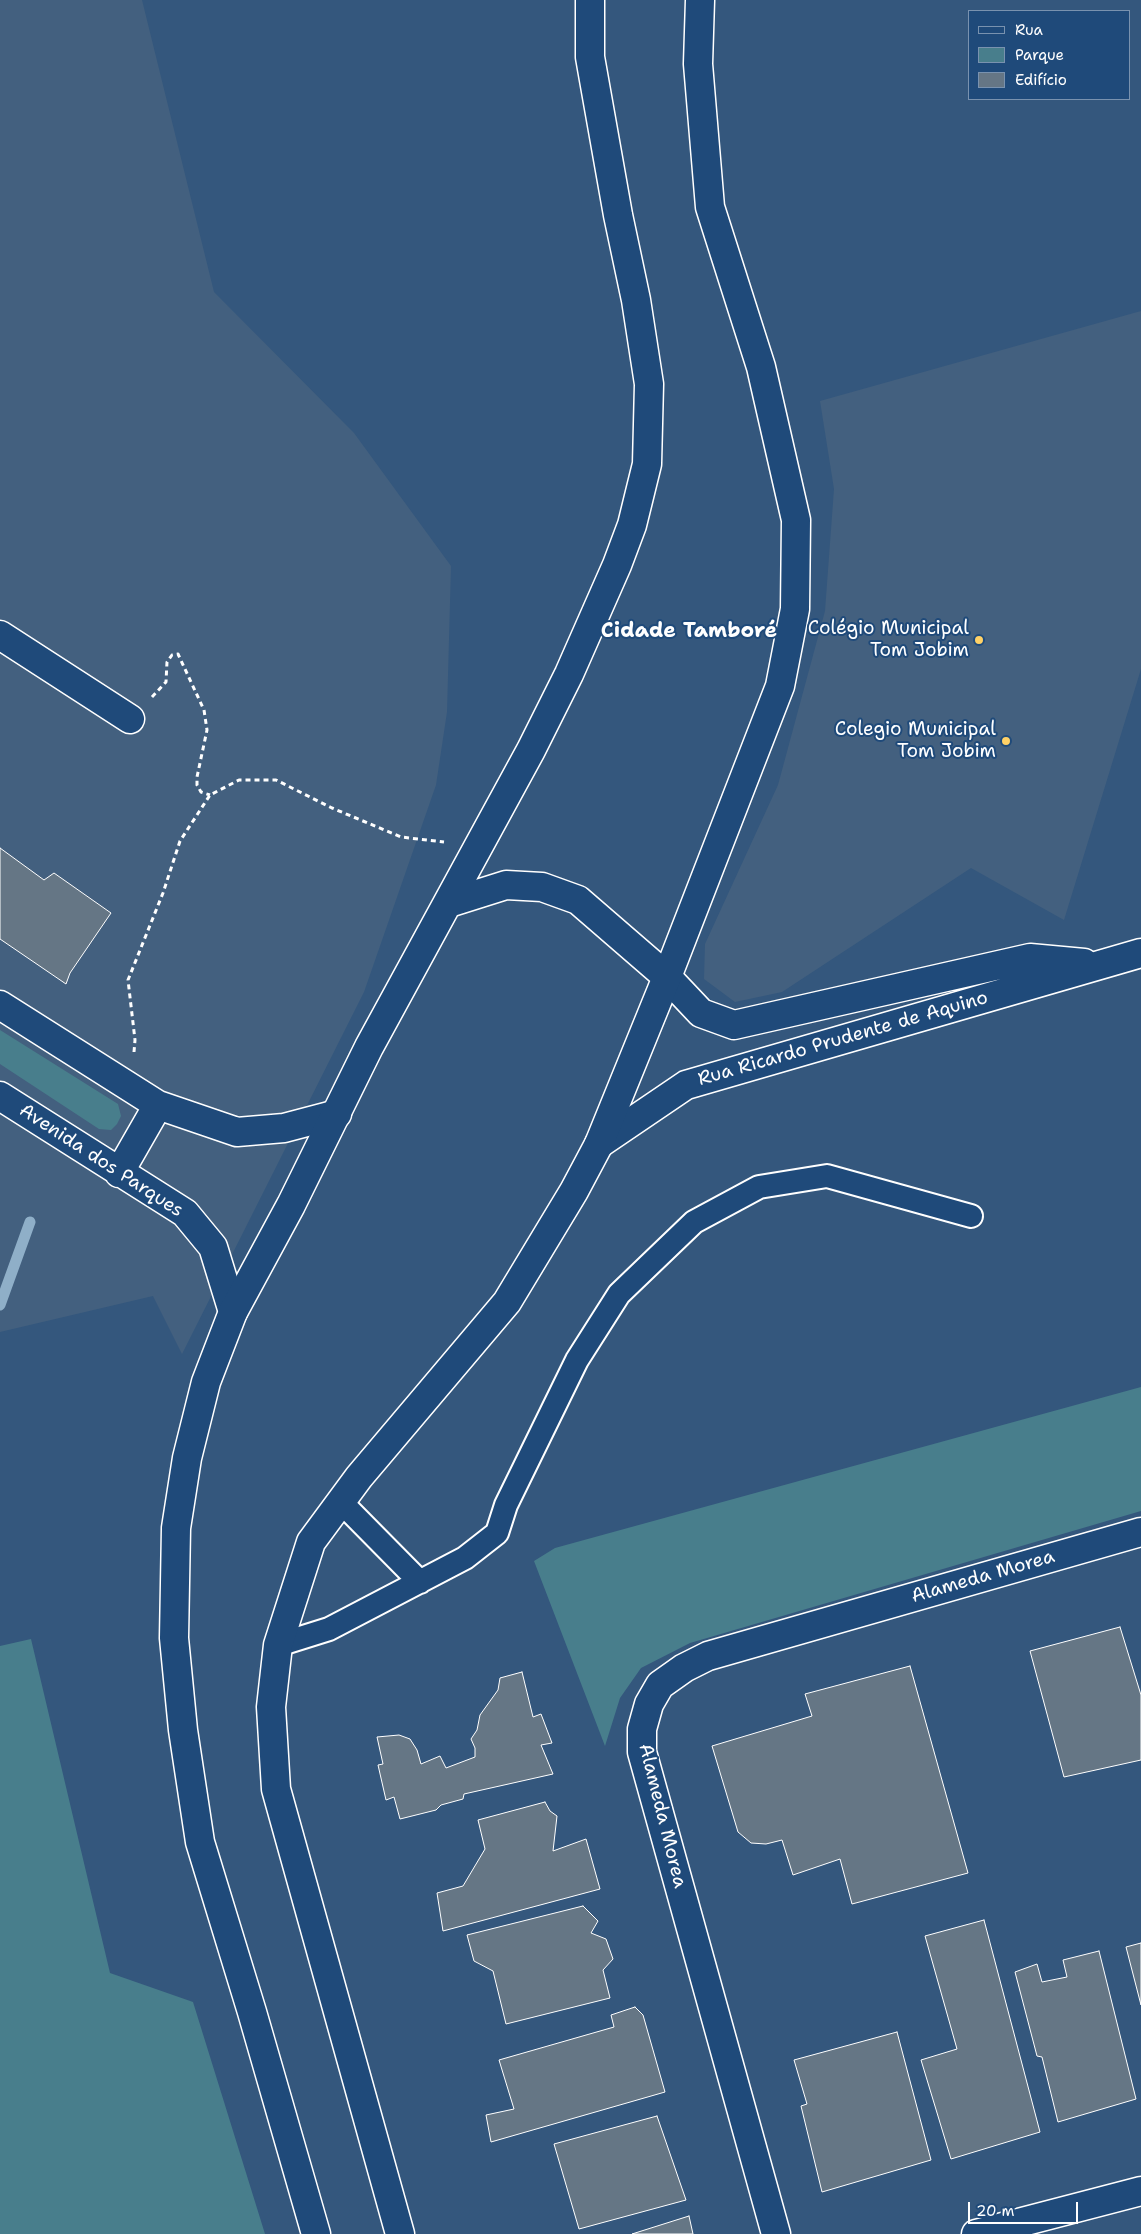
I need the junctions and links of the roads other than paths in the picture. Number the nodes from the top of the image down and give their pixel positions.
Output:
1 (590, 0) edge
2 (700, 0) edge
3 (0, 634) edge
4 (130, 719) road end
5 (449, 903) junction
6 (1141, 953) edge
7 (1101, 964) junction
8 (666, 978) junction
9 (0, 1005) edge
10 (0, 1096) edge
11 (158, 1105) junction
12 (337, 1114) junction
13 (599, 1144) junction
14 (119, 1173) junction
15 (971, 1216) dead end
16 (232, 1312) junction
17 (341, 1502) junction
18 (1141, 1532) edge
19 (420, 1582) junction
20 (278, 1645) junction
21 (1141, 2191) edge
22 (316, 2234) edge
23 (400, 2234) edge
24 (776, 2234) edge
25 (976, 2234) edge

1 - 5 main road
2 - 8 main road
3 - 4 main road
5 - 8 main road, Rua Ricardo Prudente de Aquino
5 - 12 main road
6 - 7 main road, Rua Ricardo Prudente de Aquino
7 - 8 main road, Rua Ricardo Prudente de Aquino
7 - 13 main road, Rua Ricardo Prudente de Aquino
8 - 13 main road
9 - 11 main road
10 - 14 main road, Avenida dos Parques
11 - 12 main road
11 - 14 main road
12 - 16 main road
13 - 17 main road
14 - 16 main road, Avenida dos Parques
15 - 19 lane
16 - 22 main road
17 - 19 lane
17 - 20 main road
18 - 24 main road, Alameda Morea
19 - 20 lane
20 - 23 main road
21 - 25 main road

